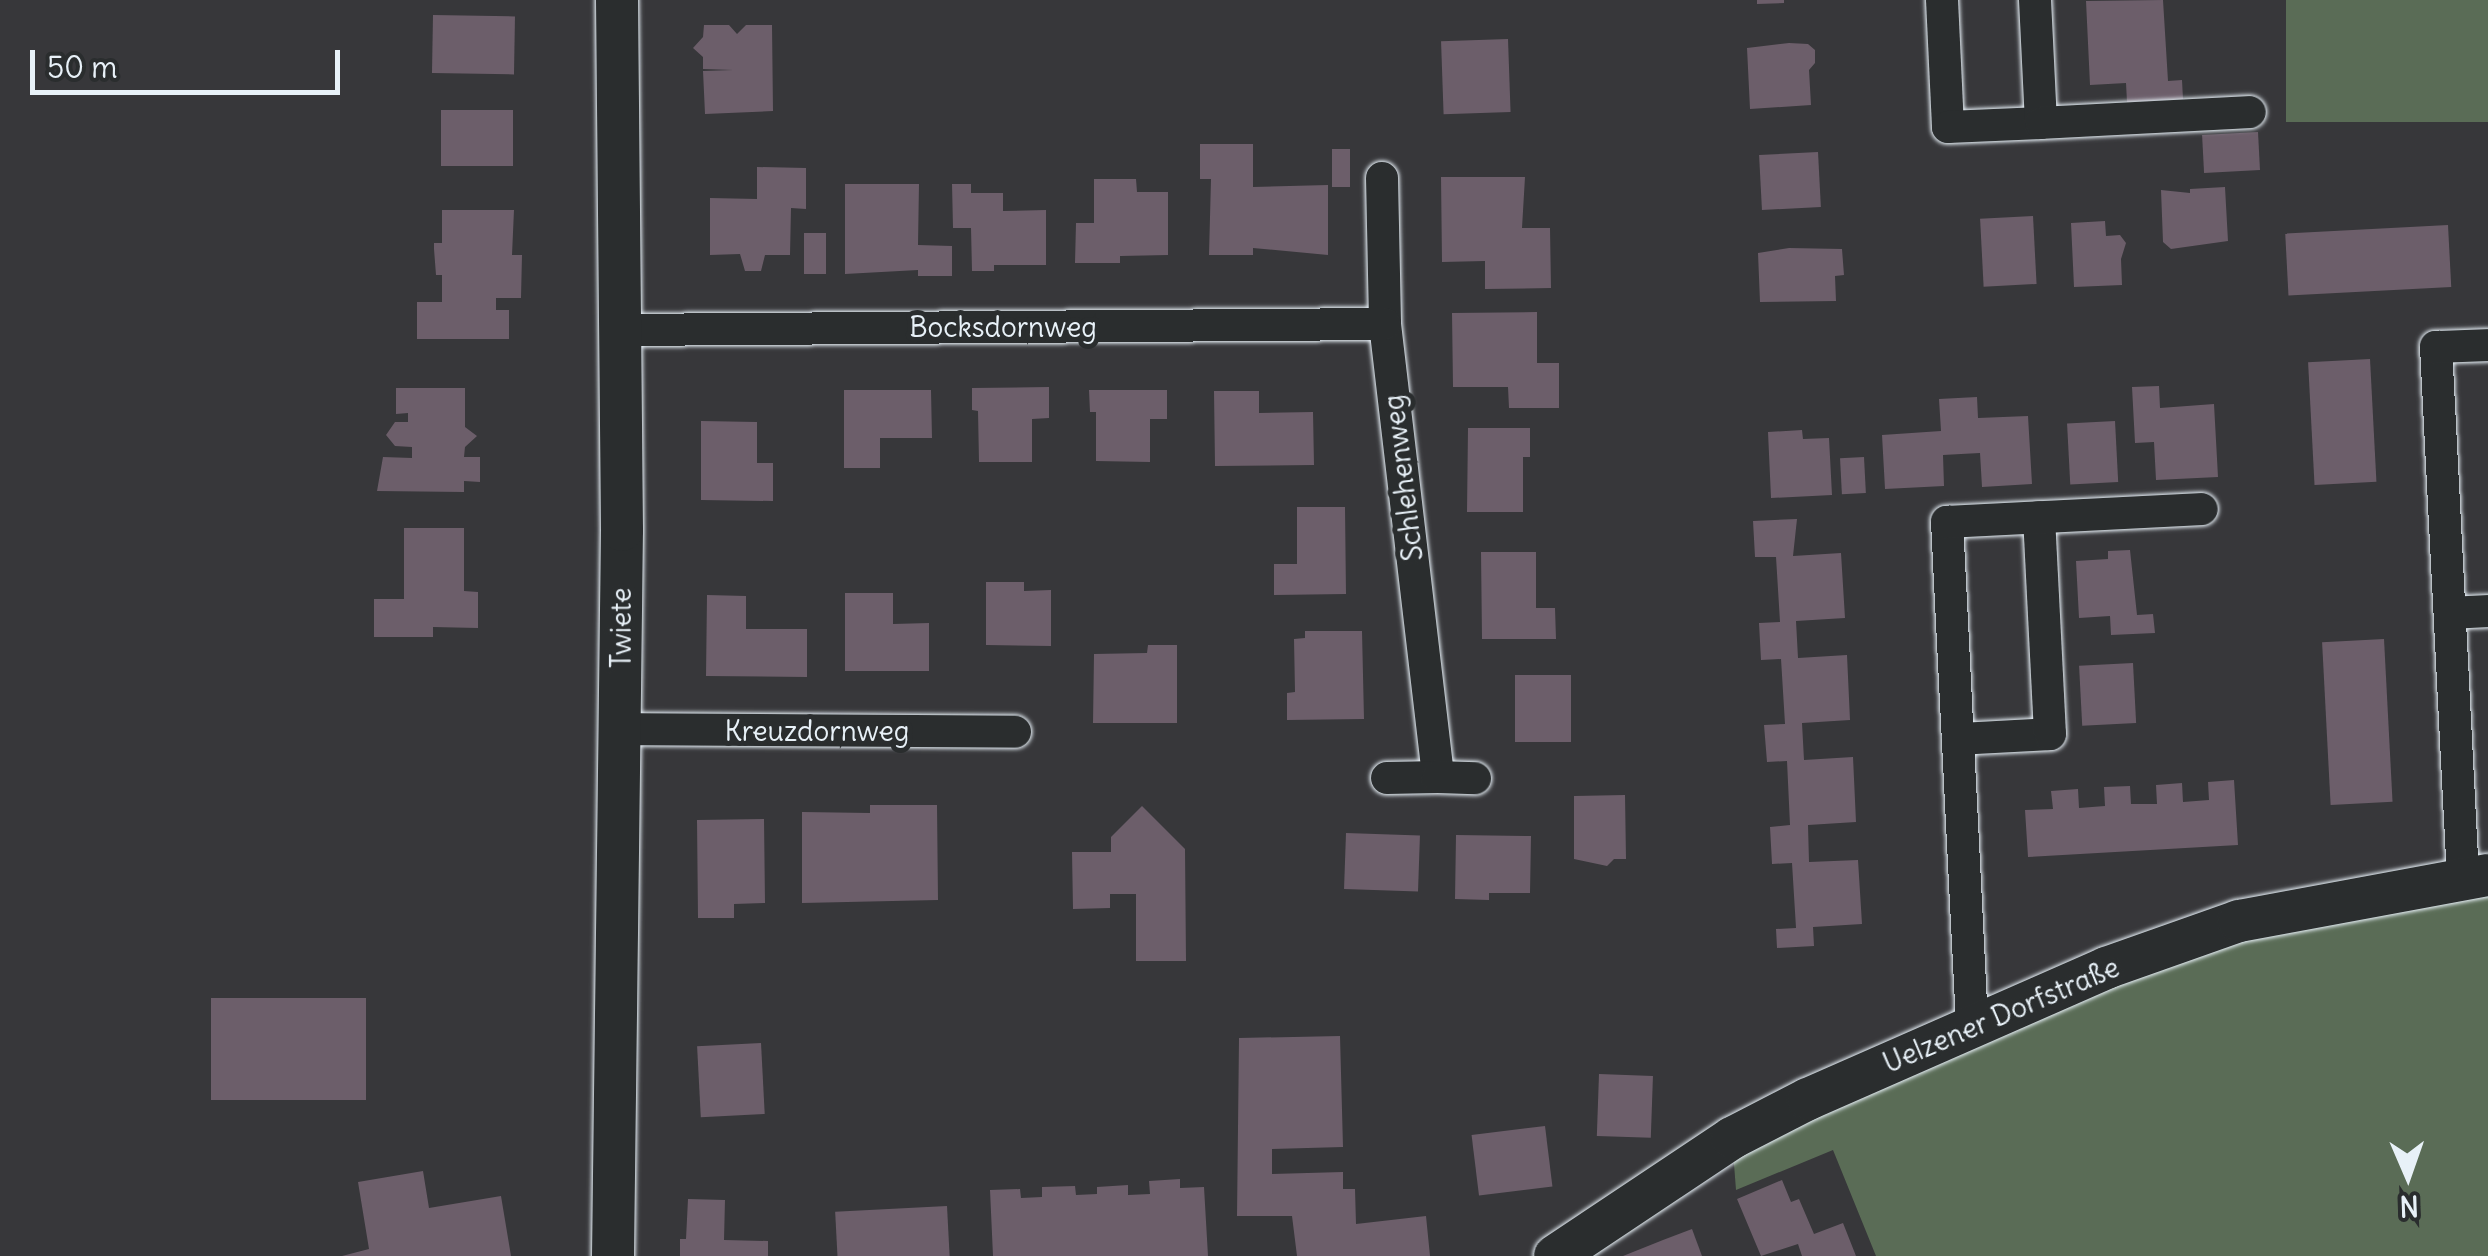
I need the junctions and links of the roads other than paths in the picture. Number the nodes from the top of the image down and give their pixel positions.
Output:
1 (617, 0) edge
2 (1942, 0) edge
3 (2035, 0) edge
4 (2250, 112) dead end
5 (2040, 122) junction
6 (1382, 178) dead end
7 (1385, 324) junction
8 (622, 330) junction
9 (2488, 345) edge
10 (2202, 509) dead end
11 (2039, 517) junction
12 (2488, 611) edge
13 (2450, 613) junction
14 (620, 729) junction
15 (1015, 732) dead end
16 (1958, 738) junction
17 (1387, 778) dead end
18 (1438, 778) junction
19 (1475, 778) dead end
20 (2475, 876) edge
21 (1972, 1024) junction
22 (613, 1256) edge
23 (1555, 1256) edge

1 - 8 street, Twiete
2 - 5 street
3 - 5 street
4 - 5 street
6 - 7 street, Schlehenweg
7 - 8 street, Bocksdornweg
7 - 18 street, Schlehenweg
8 - 14 street, Twiete
9 - 13 street
10 - 11 street
11 - 16 street
11 - 16 street
12 - 13 street
13 - 20 street
14 - 15 street, Kreuzdornweg
14 - 22 street, Twiete
16 - 21 street
17 - 18 street
18 - 19 street
20 - 21 street, Uelzener Dorfstraße
21 - 23 street, Uelzener Dorfstraße

